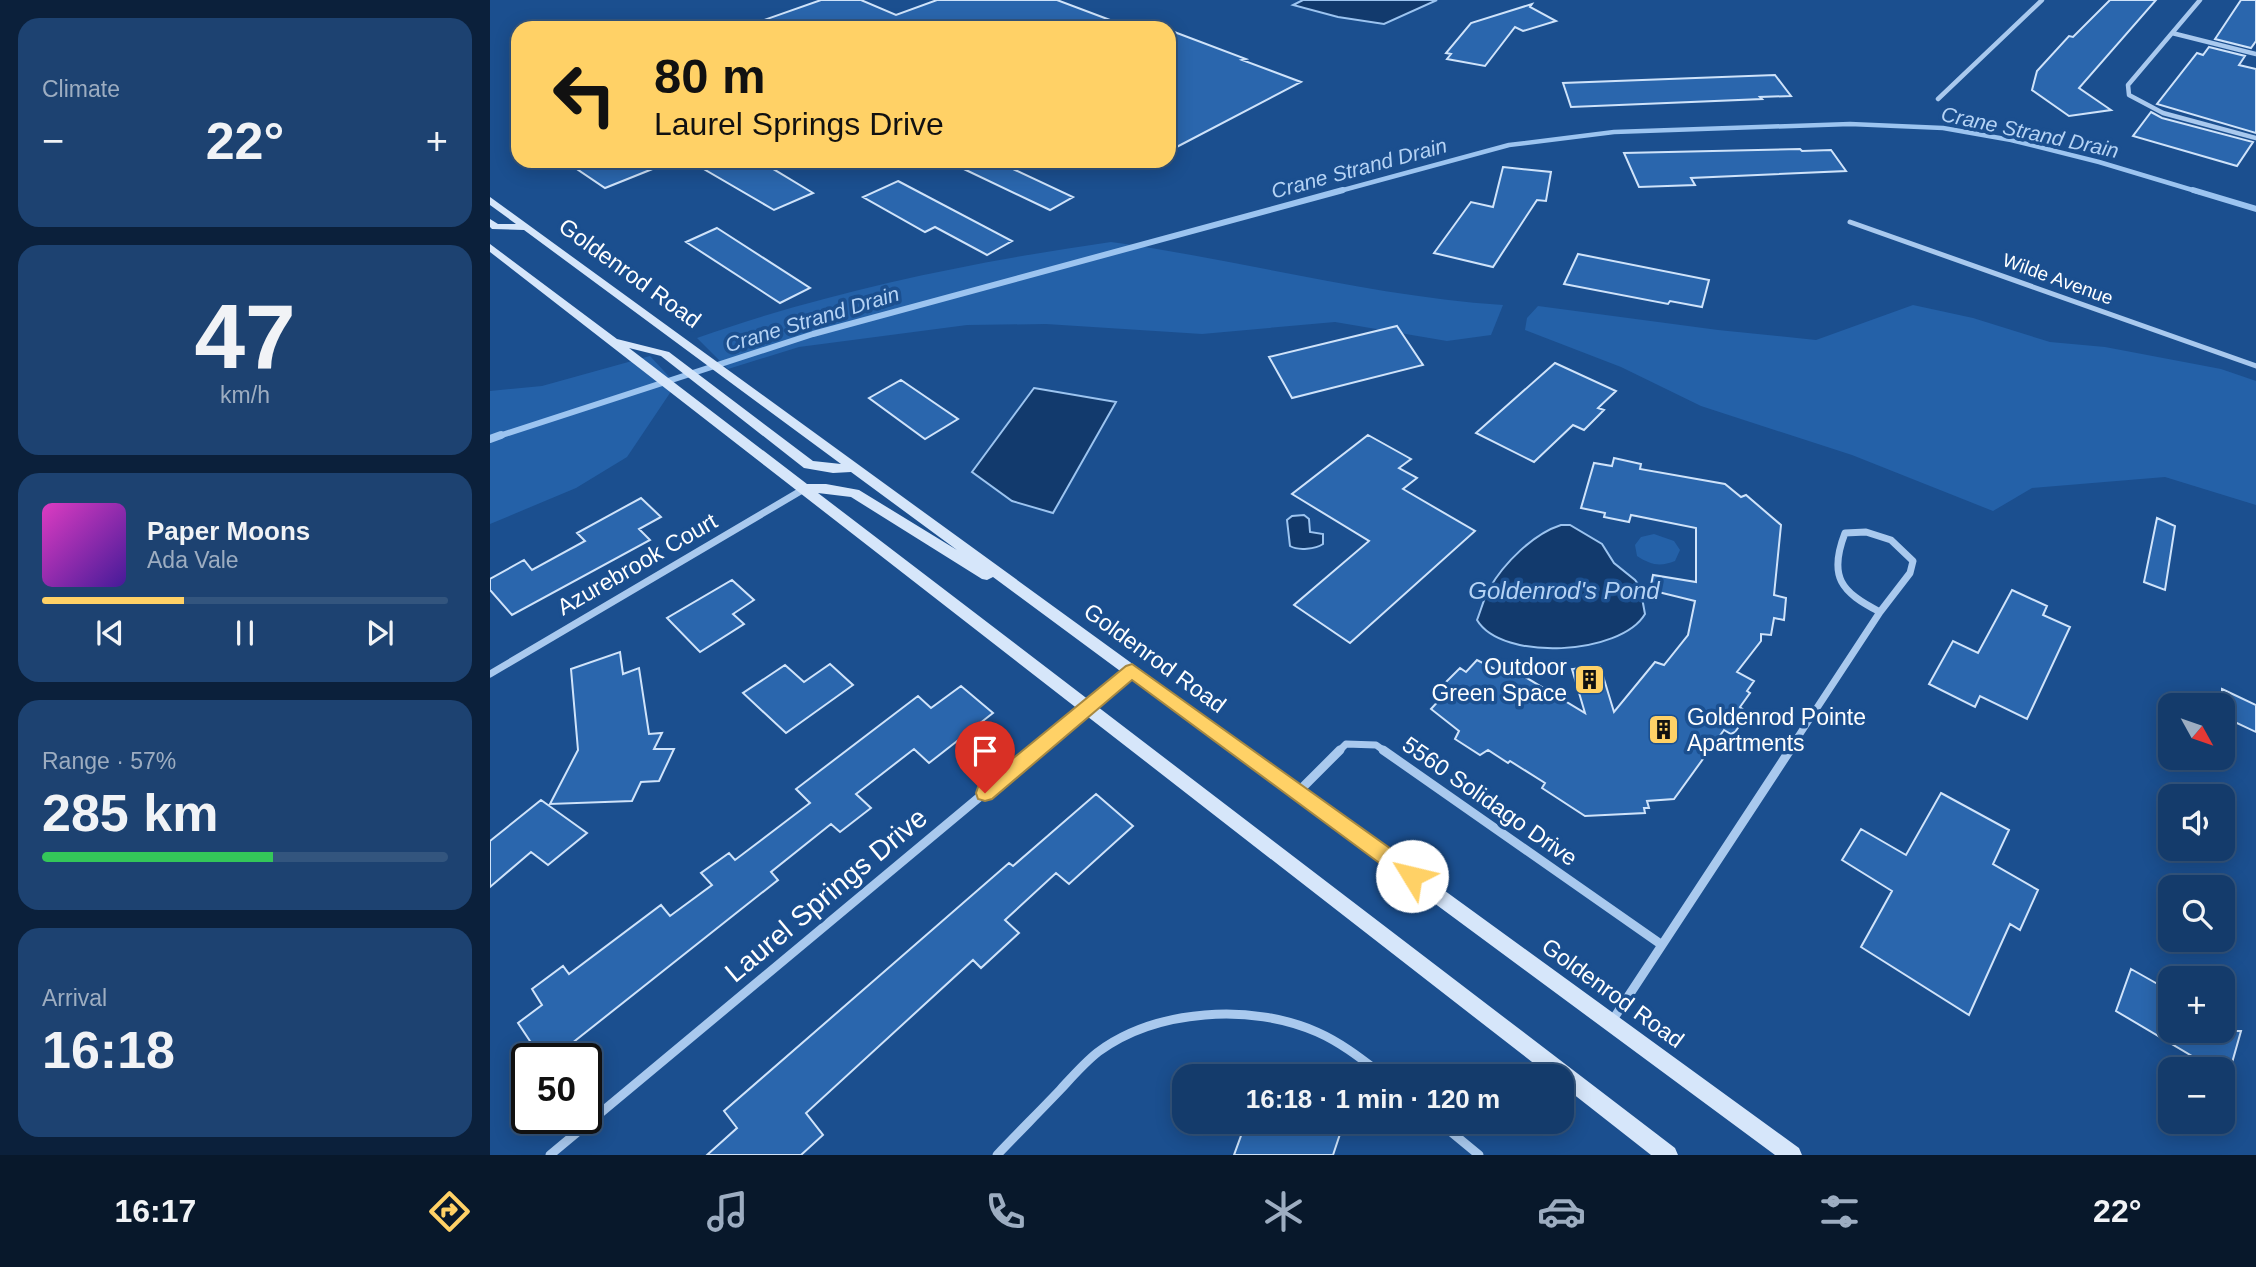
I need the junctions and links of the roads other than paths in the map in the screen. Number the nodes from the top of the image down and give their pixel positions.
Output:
1 (2042, 0) edge
2 (2200, 0) edge
3 (2172, 33) junction
4 (2256, 54) edge
5 (1938, 99) dead end
6 (2256, 138) edge
7 (490, 200) edge
8 (490, 222) edge
9 (1850, 222) dead end
10 (526, 227) junction
11 (490, 247) edge
12 (611, 340) junction
13 (2256, 366) edge
14 (854, 467) junction
15 (804, 489) junction
16 (1880, 612) junction
17 (1066, 622) junction
18 (1132, 671) junction
19 (490, 674) edge
20 (1089, 707) junction
21 (1297, 792) junction
22 (1662, 945) junction
23 (1611, 1022) junction
24 (1369, 1064) edge
25 (1454, 1134) edge
26 (550, 1155) edge
27 (997, 1155) edge
28 (1479, 1155) edge
29 (1668, 1155) edge
30 (1792, 1155) edge

1 - 5 street
2 - 3 street
3 - 4 street
3 - 6 street
7 - 10 main road, Goldenrod Road
8 - 10 main road
9 - 13 street, Wilde Avenue
10 - 14 main road, Goldenrod Road
11 - 12 main road
12 - 14 main road
12 - 15 main road
14 - 17 main road, Goldenrod Road
15 - 17 main road
15 - 19 street, Azurebrook Court
15 - 20 main road
16 - 16 street
16 - 22 street
17 - 18 main road, Goldenrod Road
18 - 20 street, Laurel Springs Drive
18 - 21 main road, Goldenrod Road
20 - 26 street, Laurel Springs Drive
20 - 29 main road
21 - 22 street, 5560 Solidago Drive
21 - 23 main road, Goldenrod Road
22 - 23 street
23 - 30 main road, Goldenrod Road
24 - 27 street
25 - 28 street

